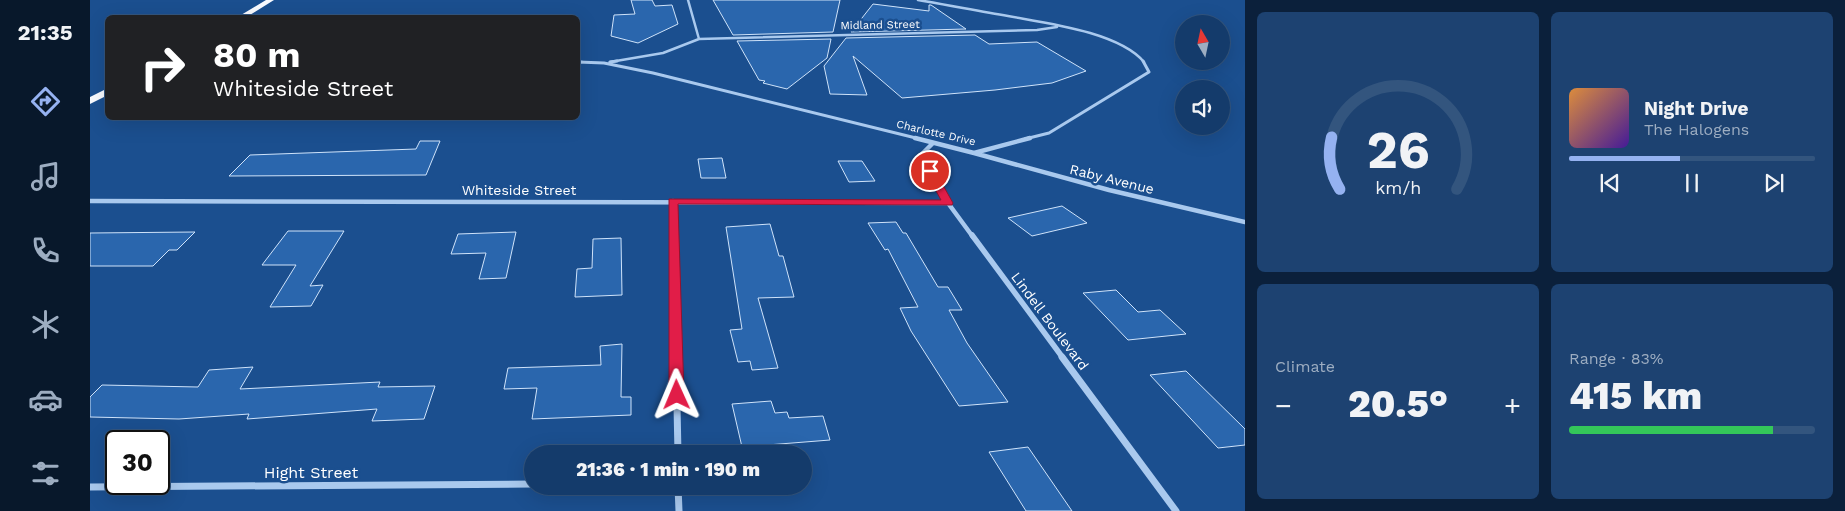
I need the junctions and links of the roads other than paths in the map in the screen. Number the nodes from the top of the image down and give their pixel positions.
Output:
1 (271, 0) edge
2 (688, 0) edge
3 (918, 0) edge
4 (244, 15) edge
5 (1061, 26) junction
6 (699, 38) junction
7 (580, 62) edge
8 (604, 63) junction
9 (105, 93) edge
10 (90, 101) edge
11 (933, 143) junction
12 (974, 153) junction
13 (673, 201) junction
14 (90, 202) edge
15 (948, 203) junction
16 (1245, 222) edge
17 (678, 445) edge
18 (524, 484) edge
19 (90, 487) edge
20 (678, 495) edge
21 (679, 511) edge
22 (1176, 511) edge

1 - 4 highway
2 - 6 street
3 - 5 street, Charlotte Drive
5 - 6 street, Midland Street
5 - 12 street, Charlotte Drive
6 - 8 street
7 - 8 street, Charlotte Drive
8 - 11 street, Charlotte Drive
9 - 10 highway
11 - 12 street, Charlotte Drive
11 - 15 street, Lindell Boulevard
12 - 16 street, Raby Avenue
13 - 14 street, Whiteside Street
13 - 15 street, Whiteside Street
13 - 17 street
15 - 22 street, Lindell Boulevard
18 - 19 street, Hight Street
20 - 21 street

